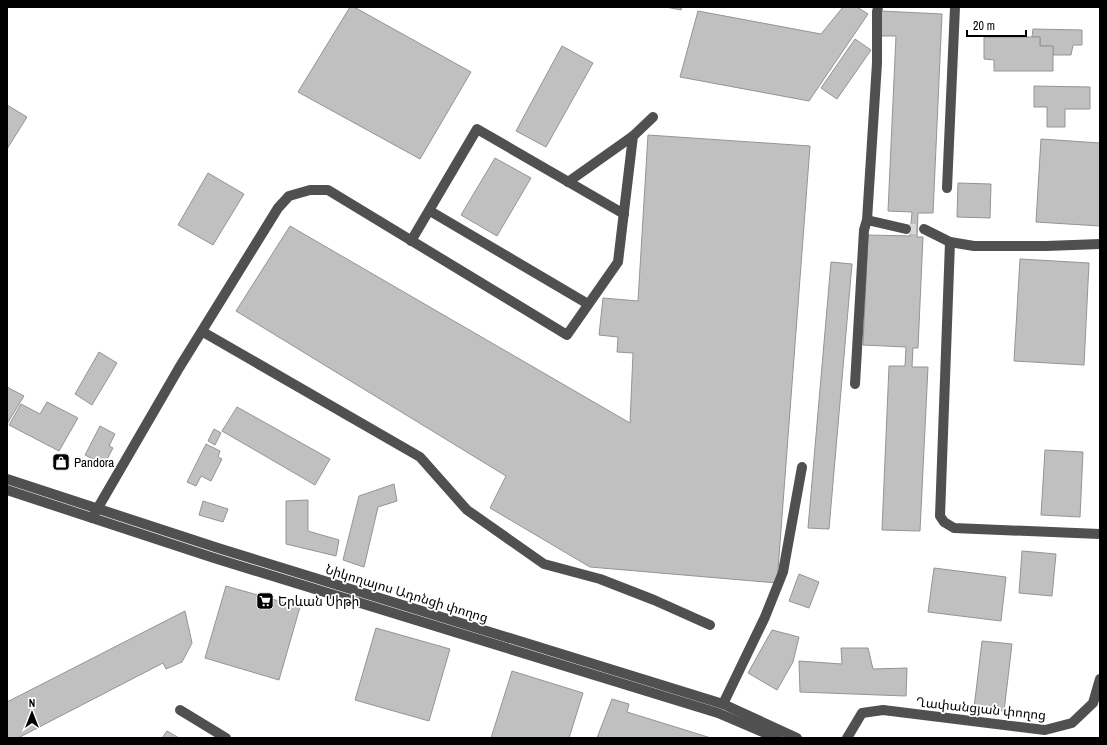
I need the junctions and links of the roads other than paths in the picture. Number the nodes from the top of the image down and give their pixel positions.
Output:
1 (878, 7) edge
2 (955, 7) edge
3 (653, 117) dead end
4 (634, 136) junction
5 (568, 182) junction
6 (947, 188) dead end
7 (430, 211) junction
8 (624, 214) junction
9 (867, 220) junction
10 (906, 229) tunnel mouth
11 (924, 230) tunnel mouth
12 (411, 240) junction
13 (950, 242) junction
14 (1100, 244) edge
15 (588, 304) junction
16 (203, 332) junction
17 (855, 384) dead end
18 (802, 467) dead end
19 (7, 479) edge
20 (7, 490) edge
21 (94, 514) junction
22 (1100, 534) edge
23 (216, 553) junction
24 (710, 625) dead end
25 (1100, 679) edge
26 (723, 704) junction
27 (180, 710) dead end
28 (226, 738) edge
29 (777, 738) edge
30 (797, 738) edge
31 (847, 738) edge

1 - 9 street
2 - 6 street
3 - 4 street
4 - 5 street
4 - 8 street
5 - 7 street
5 - 8 street
7 - 12 street
7 - 15 street
8 - 15 street
9 - 10 street
9 - 17 street
11 - 13 street
12 - 15 street
12 - 16 street
13 - 14 street
13 - 22 street
16 - 21 street
16 - 24 street
18 - 26 street
19 - 21 street, Նիկողայոս Ադոնցի փողոց
20 - 21 street, Նիկողայոս Ադոնցի փողոց
21 - 23 street, Նիկողայոս Ադոնցի փողոց
23 - 26 street, Նիկողայոս Ադոնցի փողոց
23 - 29 street, Նիկողայոս Ադոնցի փողոց
25 - 31 street, Ղափանցյան փողոց
26 - 30 street, Նիկողայոս Ադոնցի փողոց
27 - 28 street

